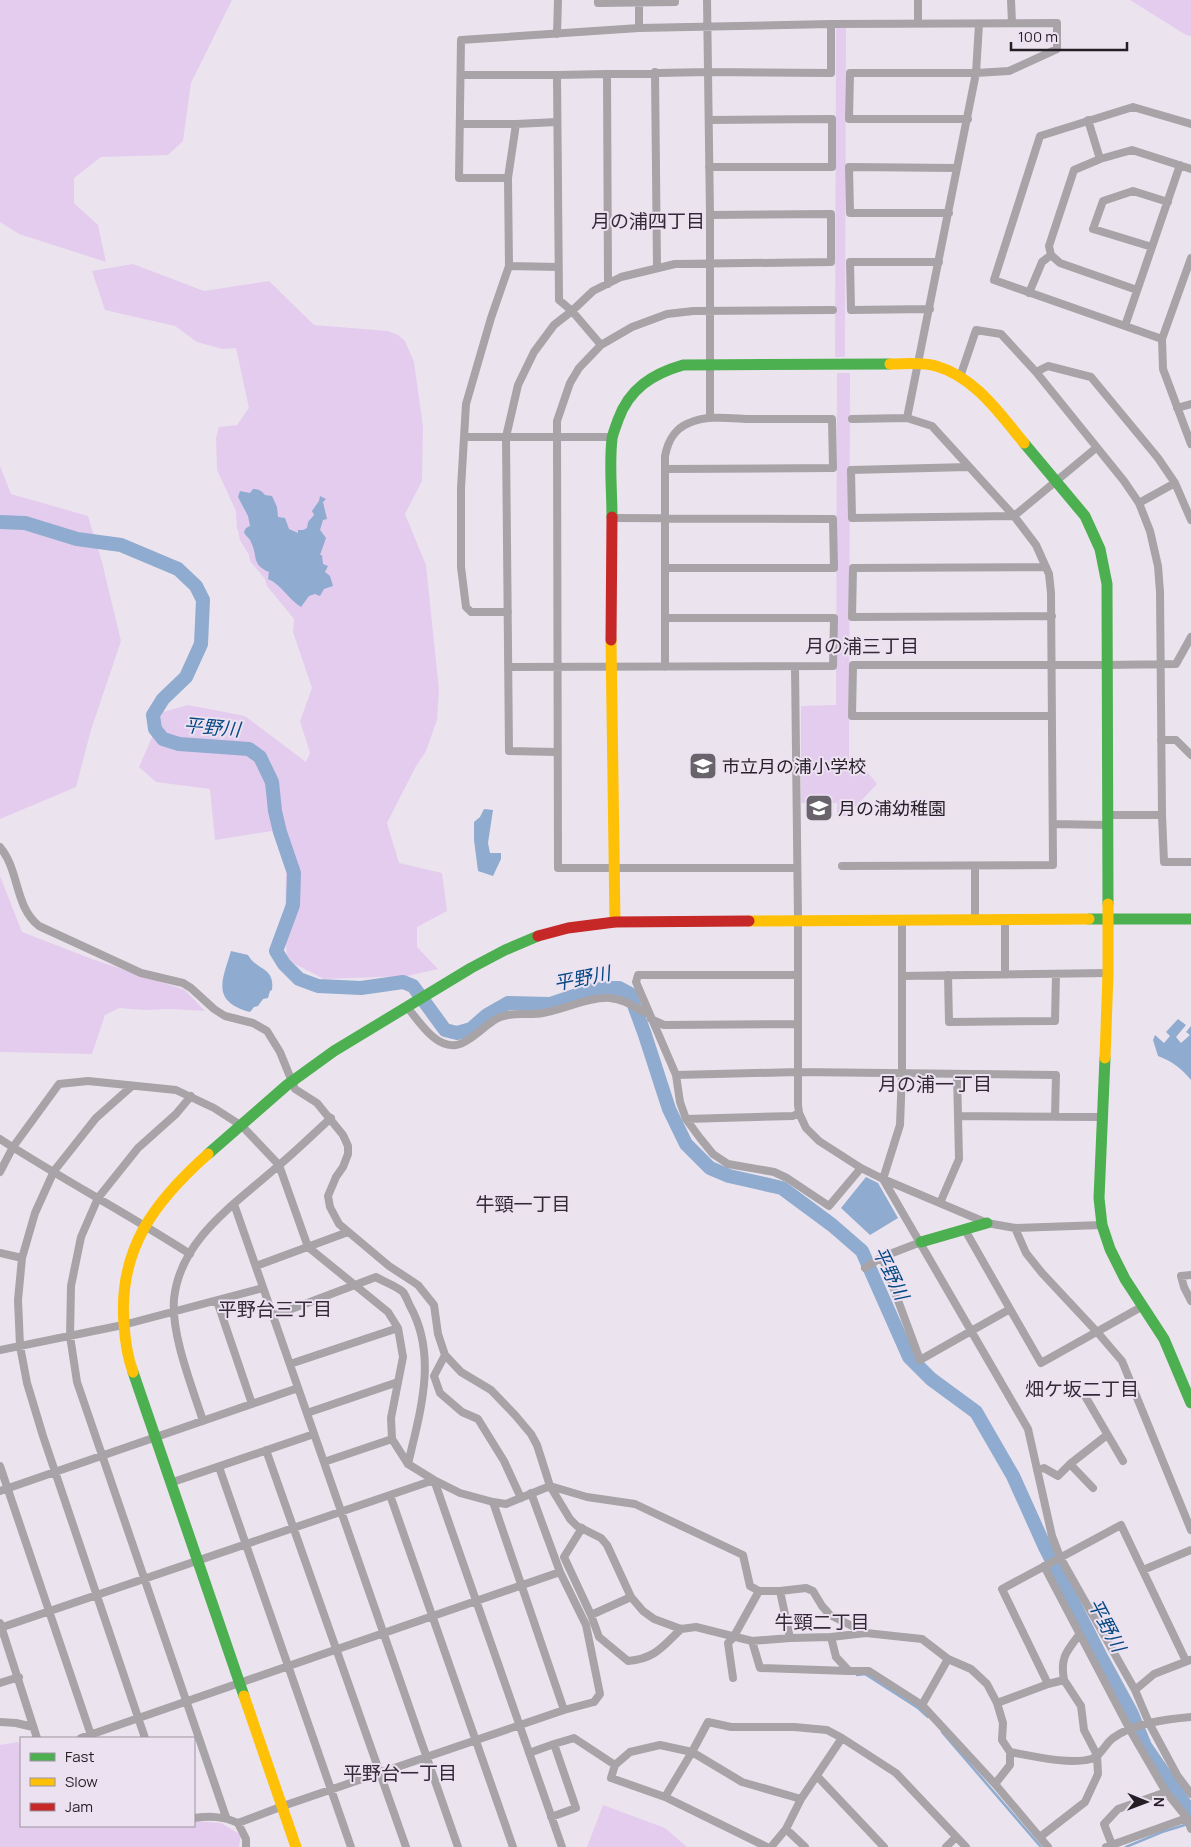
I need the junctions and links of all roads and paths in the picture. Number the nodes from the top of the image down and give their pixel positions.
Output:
1 (558, 0) edge
2 (598, 0) edge
3 (676, 0) edge
4 (707, 0) edge
5 (918, 0) edge
6 (1011, 0) edge
7 (639, 1) edge
8 (918, 23) junction
9 (1012, 23) junction
10 (832, 24) junction
11 (979, 24) junction
12 (707, 27) junction
13 (639, 28) junction
14 (557, 34) junction
15 (656, 72) junction
16 (708, 72) junction
17 (976, 73) junction
18 (607, 74) junction
19 (461, 75) junction
20 (557, 75) junction
21 (968, 119) junction
22 (709, 120) junction
23 (1088, 120) junction
24 (557, 122) junction
25 (460, 124) junction
26 (516, 124) junction
27 (1191, 124) edge
28 (1100, 159) junction
29 (1180, 165) junction
30 (709, 166) junction
31 (958, 168) junction
32 (1191, 169) edge
33 (508, 178) junction
34 (1168, 202) junction
35 (949, 213) junction
36 (710, 215) junction
37 (1152, 247) junction
38 (1052, 255) junction
39 (1191, 258) edge
40 (939, 262) junction
41 (710, 263) junction
42 (509, 266) junction
43 (558, 267) junction
44 (657, 268) junction
45 (1187, 281) edge
46 (608, 284) junction
47 (1137, 290) junction
48 (1030, 293) junction
49 (930, 309) junction
50 (572, 310) junction
51 (833, 310) dead end
52 (710, 311) junction
53 (1125, 326) junction
54 (1162, 339) junction
55 (601, 345) junction
56 (710, 364) junction
57 (918, 364) junction
58 (1036, 372) junction
59 (960, 376) junction
60 (1191, 404) edge
61 (1177, 408) junction
62 (710, 418) junction
63 (907, 418) junction
64 (852, 419) dead end
65 (464, 437) junction
66 (506, 437) junction
67 (556, 437) junction
68 (612, 437) junction
69 (1191, 444) edge
70 (1096, 448) junction
71 (968, 467) junction
72 (665, 469) junction
73 (1056, 481) junction
74 (1175, 483) junction
75 (1138, 503) junction
76 (1014, 516) junction
77 (612, 518) junction
78 (665, 519) junction
79 (1191, 520) edge
80 (1046, 567) junction
81 (665, 568) junction
82 (508, 612) junction
83 (1052, 616) junction
84 (665, 618) junction
85 (1191, 637) edge
86 (1052, 664) junction
87 (1162, 664) junction
88 (1107, 665) junction
89 (556, 667) junction
90 (611, 667) junction
91 (665, 667) junction
92 (795, 667) junction
93 (509, 668) junction
94 (1052, 716) junction
95 (1161, 740) junction
96 (556, 752) junction
97 (1191, 755) edge
98 (1162, 815) junction
99 (1108, 820) junction
100 (1053, 824) junction
101 (0, 847) edge
102 (1191, 862) edge
103 (842, 866) dead end
104 (975, 866) junction
105 (614, 868) junction
106 (797, 868) junction
107 (975, 918) junction
108 (1005, 918) junction
109 (1108, 918) junction
110 (902, 919) junction
111 (1191, 919) edge
112 (798, 920) junction
113 (615, 922) junction
114 (1108, 973) junction
115 (1005, 974) junction
116 (1056, 974) junction
117 (798, 975) junction
118 (948, 975) junction
119 (902, 976) junction
120 (407, 1007) junction
121 (650, 1017) junction
122 (798, 1024) junction
123 (798, 1072) junction
124 (902, 1073) junction
125 (958, 1074) junction
126 (676, 1075) junction
127 (292, 1082) junction
128 (132, 1086) junction
129 (191, 1096) junction
130 (799, 1113) junction
131 (959, 1116) junction
132 (1055, 1116) junction
133 (1101, 1117) junction
134 (331, 1118) junction
135 (686, 1119) junction
136 (242, 1126) junction
137 (0, 1139) edge
138 (13, 1147) junction
139 (279, 1165) junction
140 (861, 1168) junction
141 (54, 1171) junction
142 (0, 1172) edge
143 (884, 1179) junction
144 (98, 1198) junction
145 (234, 1204) junction
146 (940, 1204) junction
147 (987, 1223) junction
148 (145, 1225) junction
149 (1102, 1225) junction
150 (1016, 1228) junction
151 (965, 1230) junction
152 (348, 1232) junction
153 (921, 1242) junction
154 (308, 1247) junction
155 (0, 1253) edge
156 (190, 1254) junction
157 (882, 1257) junction
158 (22, 1258) junction
159 (256, 1266) junction
160 (864, 1268) dead end
161 (1191, 1275) edge
162 (355, 1286) junction
163 (263, 1288) junction
164 (217, 1301) junction
165 (1191, 1301) edge
166 (1143, 1306) junction
167 (1010, 1309) junction
168 (174, 1312) junction
169 (273, 1316) junction
170 (122, 1325) junction
171 (398, 1328) junction
172 (972, 1330) junction
173 (1098, 1333) junction
174 (70, 1336) junction
175 (20, 1346) junction
176 (0, 1350) edge
177 (445, 1355) junction
178 (290, 1364) junction
179 (398, 1382) junction
180 (298, 1388) junction
181 (1085, 1396) dead end
182 (1191, 1403) edge
183 (252, 1404) junction
184 (307, 1413) junction
185 (203, 1421) junction
186 (314, 1434) junction
187 (1107, 1435) junction
188 (155, 1438) junction
189 (392, 1439) junction
190 (266, 1450) junction
191 (103, 1456) junction
192 (1123, 1460) dead end
193 (324, 1462) junction
194 (408, 1464) junction
195 (1070, 1464) junction
196 (0, 1466) edge
197 (219, 1467) junction
198 (1037, 1470) junction
199 (55, 1472) junction
200 (434, 1480) junction
201 (170, 1484) junction
202 (550, 1486) junction
203 (1093, 1488) dead end
204 (3, 1490) edge
205 (530, 1493) junction
206 (390, 1495) junction
207 (521, 1498) junction
208 (493, 1502) junction
209 (341, 1511) junction
210 (294, 1527) junction
211 (582, 1528) junction
212 (1191, 1530) edge
213 (246, 1543) junction
214 (1191, 1550) edge
215 (1060, 1557) junction
216 (197, 1560) junction
217 (1044, 1566) junction
218 (1143, 1570) junction
219 (560, 1572) junction
220 (145, 1578) junction
221 (521, 1585) junction
222 (759, 1591) junction
223 (780, 1591) junction
224 (96, 1594) junction
225 (632, 1597) junction
226 (476, 1602) junction
227 (50, 1611) junction
228 (591, 1615) junction
229 (432, 1617) junction
230 (1, 1626) edge
231 (681, 1629) junction
232 (866, 1633) junction
233 (384, 1634) junction
234 (1079, 1635) junction
235 (831, 1637) junction
236 (733, 1638) junction
237 (790, 1638) junction
238 (752, 1641) junction
239 (337, 1650) junction
240 (948, 1660) junction
241 (1189, 1660) edge
242 (289, 1667) junction
243 (848, 1671) junction
244 (18, 1677) junction
245 (733, 1678) dead end
246 (1064, 1680) junction
247 (0, 1683) edge
248 (240, 1684) junction
249 (1048, 1684) junction
250 (1135, 1690) junction
251 (187, 1702) junction
252 (997, 1703) junction
253 (922, 1705) junction
254 (564, 1710) junction
255 (1191, 1717) edge
256 (139, 1718) junction
257 (0, 1722) edge
258 (1149, 1724) junction
259 (519, 1726) junction
260 (33, 1727) junction
261 (1130, 1730) junction
262 (91, 1736) edge
263 (37, 1737) edge
264 (145, 1737) edge
265 (842, 1738) junction
266 (476, 1740) junction
267 (554, 1744) junction
268 (692, 1752) junction
269 (1010, 1752) junction
270 (529, 1753) junction
271 (1097, 1755) junction
272 (427, 1757) junction
273 (615, 1765) junction
274 (381, 1773) junction
275 (816, 1776) junction
276 (995, 1784) junction
277 (331, 1790) junction
278 (1166, 1792) junction
279 (1191, 1794) edge
280 (666, 1796) junction
281 (801, 1799) junction
282 (282, 1806) junction
283 (226, 1817) junction
284 (551, 1817) junction
285 (195, 1818) edge
286 (1187, 1818) junction
287 (238, 1823) junction
288 (786, 1828) junction
289 (1191, 1829) edge
290 (956, 1837) junction
291 (1040, 1837) junction
292 (1109, 1846) edge
293 (246, 1847) edge
294 (296, 1847) edge
295 (351, 1847) edge
296 (406, 1847) edge
297 (458, 1847) edge
298 (513, 1847) edge
299 (562, 1847) edge
300 (767, 1847) edge
301 (771, 1847) edge
302 (805, 1847) edge
303 (884, 1847) edge
304 (946, 1847) edge
305 (966, 1847) edge
306 (1048, 1847) edge

1 - 14 street
2 - 7 street
3 - 7 street
4 - 12 street
5 - 8 street
6 - 9 street
7 - 13 street
8 - 10 street
8 - 11 street
9 - 11 street
9 - 17 street
10 - 12 street
10 - 16 street
11 - 17 street
12 - 13 street
12 - 16 street
13 - 14 street
14 - 19 street
15 - 16 street
15 - 18 street
15 - 44 street
16 - 22 street
17 - 21 street
17 - 21 street
18 - 20 street
18 - 46 street
19 - 20 street
19 - 25 street
20 - 24 street
21 - 31 street
22 - 30 street
22 - 30 street
23 - 27 street
23 - 28 street
23 - 48 street
24 - 26 street
24 - 43 street
25 - 26 street
25 - 33 street
26 - 33 street
28 - 29 street
28 - 38 street
29 - 32 street
29 - 34 street
30 - 36 street
31 - 35 street
31 - 35 street
33 - 42 street
34 - 37 street
34 - 37 street
35 - 40 street
36 - 41 street
36 - 41 street
37 - 47 street
38 - 47 street
38 - 48 street
39 - 45 street
40 - 49 street
40 - 49 street
41 - 44 street
41 - 52 street
42 - 43 street
42 - 65 street
43 - 50 street
44 - 46 street
45 - 54 street
46 - 50 street
47 - 53 street
48 - 53 street
49 - 57 street
50 - 55 street
50 - 66 street
51 - 52 street
52 - 55 street
52 - 56 street
53 - 54 street
54 - 61 street
55 - 67 street
56 - 57 street
56 - 62 street
56 - 68 street
57 - 59 street
57 - 63 street
58 - 59 street
58 - 70 street
58 - 74 street
59 - 73 street
60 - 61 street
61 - 69 street
62 - 72 street
62 - 72 street
63 - 64 street
63 - 71 street
65 - 66 street
65 - 82 street
66 - 67 street
66 - 82 street
67 - 68 street
67 - 89 street
68 - 77 street
70 - 73 street
70 - 75 street
71 - 76 street
71 - 76 street
72 - 78 street
73 - 76 street
73 - 88 street
74 - 75 street
74 - 79 street
75 - 87 street
76 - 80 street
77 - 78 street
77 - 90 street
78 - 81 street
78 - 81 street
80 - 83 street
80 - 83 street
81 - 84 street
82 - 93 street
83 - 86 street
84 - 91 street
84 - 92 street
85 - 87 street
86 - 88 street
86 - 94 street
86 - 94 street
87 - 88 street
87 - 95 street
88 - 99 street
89 - 90 street
89 - 93 street
89 - 96 street
90 - 91 street
90 - 105 street
91 - 92 street
92 - 106 street
93 - 96 street
94 - 100 street
95 - 97 street
95 - 98 street
96 - 105 street
98 - 99 street
98 - 102 street
99 - 100 street
99 - 109 street
100 - 104 street
101 - 127 street
103 - 104 street
104 - 107 street
105 - 106 street
105 - 113 street
106 - 112 street
107 - 108 street
107 - 110 street
108 - 109 street
108 - 115 street
109 - 111 street
109 - 114 street
110 - 112 street
110 - 119 street
112 - 113 street
112 - 117 street
113 - 120 street
114 - 116 street
114 - 133 street
115 - 116 street
115 - 118 street
116 - 118 street
117 - 121 street
117 - 122 street
118 - 119 street
119 - 124 street
120 - 121 street
120 - 127 street
121 - 122 street
121 - 126 street
122 - 123 street
123 - 124 street
123 - 126 street
123 - 130 street
124 - 125 street
124 - 143 street
125 - 131 street
125 - 132 street
126 - 135 street
127 - 134 street
127 - 136 street
128 - 129 street
128 - 138 street
128 - 141 street
129 - 136 street
129 - 144 street
130 - 135 street
130 - 140 street
131 - 132 street
131 - 146 street
132 - 133 street
133 - 149 street
134 - 139 street
134 - 152 street
135 - 140 street
136 - 139 street
136 - 148 street
137 - 138 street
138 - 141 street
138 - 142 street
139 - 145 street
139 - 154 street
140 - 143 street
141 - 144 street
141 - 158 street
143 - 146 street
143 - 153 street
144 - 148 street
144 - 174 street
145 - 156 street
145 - 159 street
146 - 147 street
147 - 150 street
147 - 151 street
148 - 156 street
148 - 170 street
149 - 150 street
149 - 166 street
150 - 173 street
151 - 153 street
151 - 167 street
152 - 154 street
152 - 177 street
153 - 157 street
153 - 172 street
154 - 159 street
154 - 162 street
155 - 158 street
156 - 168 street
157 - 160 street
157 - 172 street
158 - 175 street
159 - 163 street
161 - 165 street
162 - 169 street
162 - 171 street
162 - 194 street
163 - 164 street
163 - 169 street
164 - 168 street
164 - 183 street
166 - 173 street
166 - 182 street
167 - 172 street
167 - 173 street
168 - 170 street
168 - 185 street
169 - 178 street
170 - 174 street
170 - 188 street
171 - 178 street
171 - 179 street
172 - 198 street
173 - 212 street
174 - 175 street
174 - 191 street
175 - 176 street
175 - 199 street
177 - 202 street
177 - 207 street
178 - 180 street
179 - 184 street
179 - 189 street
180 - 183 street
180 - 184 street
181 - 187 street
183 - 185 street
184 - 186 street
185 - 188 street
186 - 190 street
186 - 193 street
187 - 192 street
187 - 195 street
188 - 191 street
188 - 201 street
189 - 193 street
189 - 194 street
190 - 197 street
190 - 210 street
191 - 199 street
191 - 220 street
193 - 209 street
194 - 200 street
195 - 198 street
195 - 203 street
196 - 204 street
197 - 201 street
197 - 213 street
198 - 215 street
199 - 204 street
199 - 224 street
200 - 206 street
200 - 208 street
200 - 226 street
201 - 216 street
202 - 205 street
202 - 211 street
202 - 222 street
204 - 227 street
205 - 207 street
205 - 219 street
206 - 209 street
206 - 229 street
207 - 208 street
208 - 221 street
209 - 210 street
209 - 233 street
210 - 213 street
210 - 239 street
211 - 225 street
211 - 228 street
213 - 216 street
213 - 242 street
214 - 218 street
215 - 217 street
215 - 218 street
215 - 250 street
216 - 220 street
216 - 248 street
217 - 234 street
217 - 249 street
218 - 241 street
219 - 221 street
219 - 254 street
220 - 224 street
220 - 251 street
221 - 226 street
221 - 254 street
222 - 223 street
222 - 236 street
223 - 232 street
223 - 237 street
224 - 227 street
224 - 256 street
225 - 228 street
225 - 231 street
226 - 229 street
226 - 259 street
227 - 230 street
227 - 262 street
228 - 231 street
229 - 233 street
229 - 266 street
230 - 244 street
231 - 236 street
232 - 235 street
232 - 240 street
233 - 239 street
233 - 272 street
234 - 246 street
234 - 261 street
235 - 237 street
235 - 243 street
236 - 238 street
236 - 245 street
237 - 238 street
238 - 243 street
239 - 242 street
239 - 274 street
240 - 252 street
240 - 253 street
241 - 250 street
242 - 248 street
242 - 277 street
243 - 253 street
244 - 247 street
244 - 260 street
246 - 249 street
246 - 271 street
248 - 251 street
248 - 282 street
249 - 252 street
250 - 258 street
251 - 256 street
251 - 283 street
252 - 269 street
253 - 276 street
254 - 259 street
255 - 258 street
256 - 262 street
256 - 264 street
257 - 260 street
258 - 261 street
258 - 279 street
259 - 266 street
259 - 270 street
260 - 263 street
261 - 271 street
261 - 278 street
265 - 268 street
265 - 275 street
265 - 290 street
266 - 272 street
266 - 298 street
267 - 270 street
267 - 273 street
267 - 284 street
268 - 273 street
268 - 280 street
268 - 281 street
269 - 271 street
269 - 276 street
270 - 284 street
271 - 291 street
272 - 274 street
272 - 297 street
273 - 280 street
274 - 277 street
274 - 296 street
275 - 281 street
275 - 303 street
276 - 291 street
277 - 282 street
277 - 295 street
278 - 286 street
278 - 292 street
280 - 300 street
281 - 288 street
282 - 287 street
282 - 294 street
283 - 285 street
283 - 287 street
284 - 299 street
286 - 289 street
286 - 292 street
287 - 293 street
288 - 301 street
288 - 302 street
290 - 304 street
290 - 305 street
291 - 306 street

